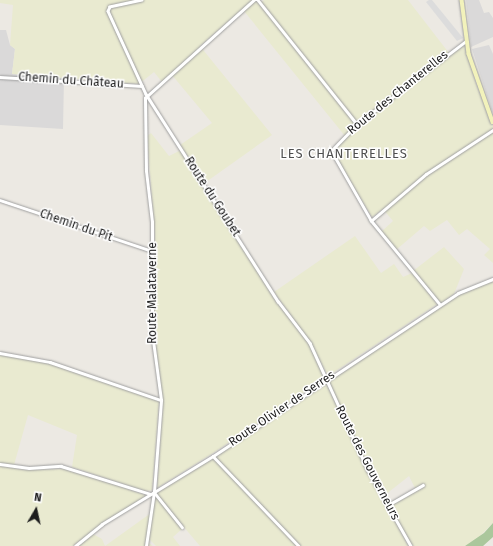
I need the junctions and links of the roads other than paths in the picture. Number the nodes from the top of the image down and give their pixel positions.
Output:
1 (142, 0) edge
2 (258, 0) edge
3 (462, 0) edge
4 (466, 41) junction
5 (0, 77) edge
6 (142, 86) junction
7 (146, 94) junction
8 (493, 122) edge
9 (357, 124) junction
10 (493, 130) edge
11 (0, 200) edge
12 (371, 221) junction
13 (152, 251) junction
14 (493, 279) edge
15 (440, 305) junction
16 (0, 353) edge
17 (326, 379) junction
18 (161, 400) junction
19 (213, 456) junction
20 (0, 464) edge
21 (423, 485) dead end
22 (153, 493) junction
23 (388, 505) junction
24 (182, 527) dead end
25 (74, 546) edge
26 (146, 546) edge
27 (299, 546) edge
28 (411, 546) edge

1 - 6 street, Route du Goubet
2 - 7 street
2 - 9 street
3 - 4 main road
4 - 8 main road
4 - 9 street, Route des Chanterelles
5 - 6 street, Chemin du Château
6 - 7 street, Route du Goubet
7 - 13 street, Route Malataverne
7 - 17 street, Route du Goubet
9 - 12 street, Route des Chanterelles
10 - 12 street
11 - 13 street, Chemin du Pit
12 - 15 street, Route des Chanterelles
13 - 18 street, Route Malataverne
14 - 15 street, Route Olivier de Serres
15 - 17 street, Route Olivier de Serres
16 - 18 street
17 - 19 street, Route Olivier de Serres
17 - 23 street, Route des Gouverneurs
18 - 22 street, Route Malataverne
19 - 22 street, Route Olivier de Serres
19 - 27 street
20 - 22 street
21 - 23 street
22 - 24 street
22 - 25 street, Route Olivier de Serres
22 - 26 street, Route Malataverne
23 - 28 street, Route des Gouverneurs

